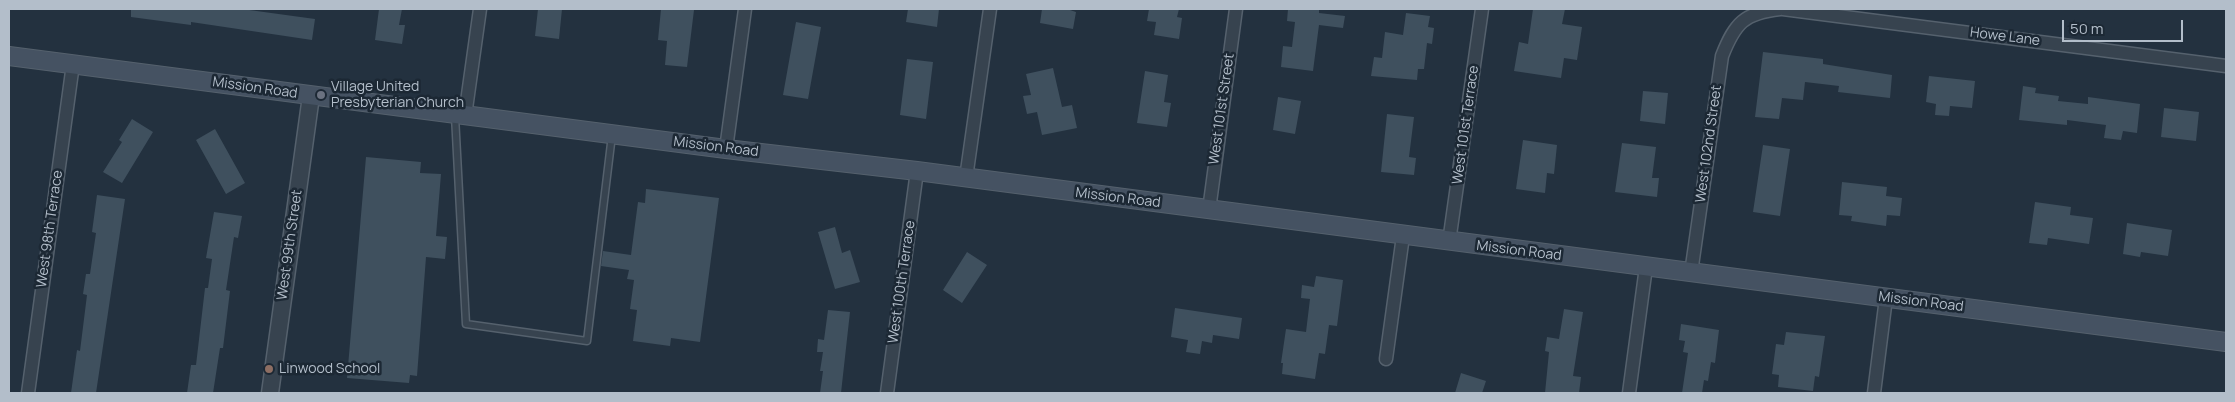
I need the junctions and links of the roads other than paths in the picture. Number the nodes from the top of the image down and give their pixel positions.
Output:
1 (480, 9) edge
2 (745, 9) edge
3 (990, 9) edge
4 (1236, 9) edge
5 (1482, 9) edge
6 (1782, 9) edge
7 (1742, 22) joint
8 (9, 56) edge
9 (73, 64) junction
10 (2226, 66) edge
11 (310, 96) junction
12 (460, 115) junction
13 (612, 134) junction
14 (726, 149) junction
15 (917, 171) junction
16 (966, 178) junction
17 (1208, 210) junction
18 (1403, 236) junction
19 (1450, 242) junction
20 (1646, 267) junction
21 (1690, 272) junction
22 (1886, 298) junction
23 (2226, 342) edge
24 (1386, 359) dead end
25 (28, 393) edge
26 (270, 393) edge
27 (887, 393) edge
28 (1629, 393) edge
29 (1874, 393) edge

1 - 12 street
2 - 14 street
3 - 16 street
4 - 17 street, West 101st Street
5 - 19 street, West 101st Terrace
6 - 7 street, Howe Lane
6 - 10 street, Howe Lane
7 - 21 street, West 102nd Street
8 - 9 main road, Mission Road
9 - 11 main road, Mission Road
9 - 25 street, West 98th Terrace
11 - 12 main road, Mission Road
11 - 26 street, West 99th Street
12 - 13 main road, Mission Road
12 - 13 lane
13 - 14 main road, Mission Road
14 - 15 main road, Mission Road
15 - 16 main road, Mission Road
15 - 27 street, West 100th Terrace
16 - 17 main road, Mission Road
17 - 18 main road, Mission Road
18 - 19 main road, Mission Road
18 - 24 street
19 - 20 main road, Mission Road
20 - 21 main road, Mission Road
20 - 28 street
21 - 22 main road, Mission Road
22 - 23 main road, Mission Road
22 - 29 street

